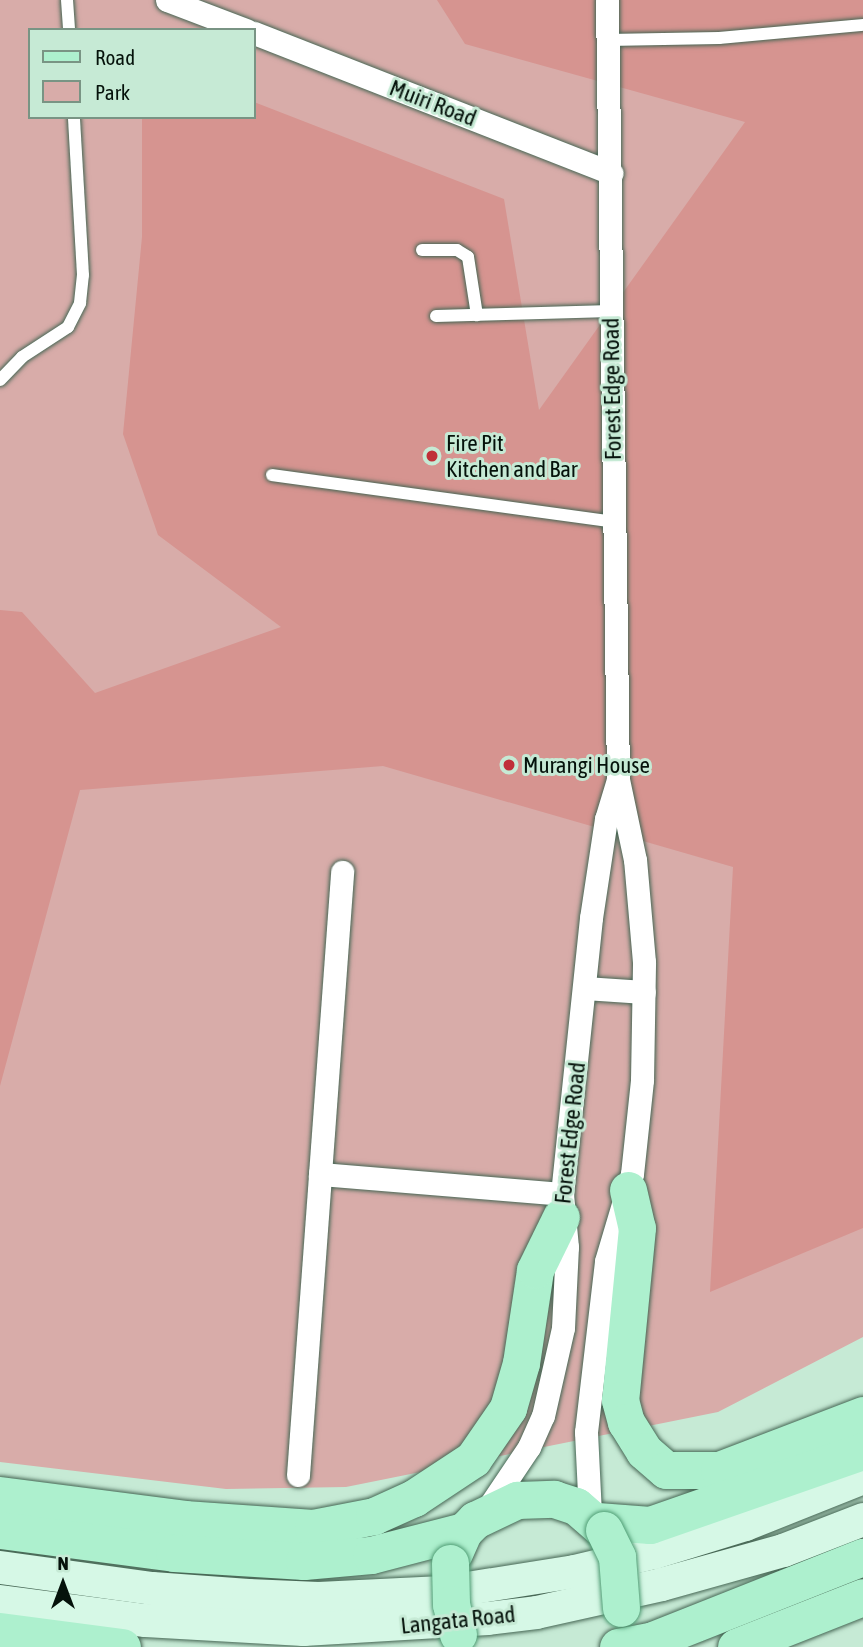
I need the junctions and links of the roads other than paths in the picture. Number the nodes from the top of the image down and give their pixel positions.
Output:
1 (67, 0) edge
2 (167, 0) edge
3 (607, 0) edge
4 (863, 25) edge
5 (69, 28) edge
6 (241, 28) edge
7 (256, 34) edge
8 (608, 40) junction
9 (74, 119) edge
10 (612, 173) junction
11 (422, 250) dead end
12 (611, 311) junction
13 (477, 315) junction
14 (436, 316) dead end
15 (0, 380) edge
16 (272, 475) dead end
17 (614, 522) junction
18 (618, 779) junction
19 (342, 872) dead end
20 (585, 988) junction
21 (644, 992) junction
22 (320, 1174) junction
23 (628, 1190) junction
24 (562, 1206) junction
25 (863, 1415) edge
26 (863, 1451) edge
27 (298, 1475) dead end
28 (863, 1477) edge
29 (0, 1496) edge
30 (863, 1519) edge
31 (597, 1522) junction
32 (0, 1530) edge
33 (467, 1536) junction
34 (863, 1558) edge
35 (0, 1567) edge
36 (863, 1597) edge
37 (0, 1601) edge
38 (0, 1631) edge
39 (462, 1641) edge
40 (122, 1647) edge
41 (608, 1647) edge
42 (618, 1647) edge
43 (736, 1647) edge

1 - 5 lane
2 - 6 street
3 - 8 street, Forest Edge Road
4 - 8 lane
7 - 10 street, Muiri Road
8 - 10 street, Forest Edge Road
9 - 15 lane
10 - 12 street, Forest Edge Road
11 - 13 lane
12 - 13 lane
12 - 17 street, Forest Edge Road
13 - 14 lane
16 - 17 lane
17 - 18 street, Forest Edge Road
18 - 20 street, Forest Edge Road
18 - 21 street, Forest Edge Road
19 - 22 street
20 - 21 street
20 - 24 street, Forest Edge Road
21 - 23 street, Forest Edge Road
22 - 24 street
22 - 27 street
23 - 25 main road
23 - 31 street, Forest Edge Road
24 - 29 main road
24 - 33 street, Forest Edge Road
26 - 31 main road
28 - 35 main road, Langata Road
30 - 37 main road, Langata Road
31 - 33 main road
31 - 41 main road, bridge
32 - 33 main road
33 - 39 main road, bridge
34 - 42 main road
36 - 43 main road
38 - 40 main road

